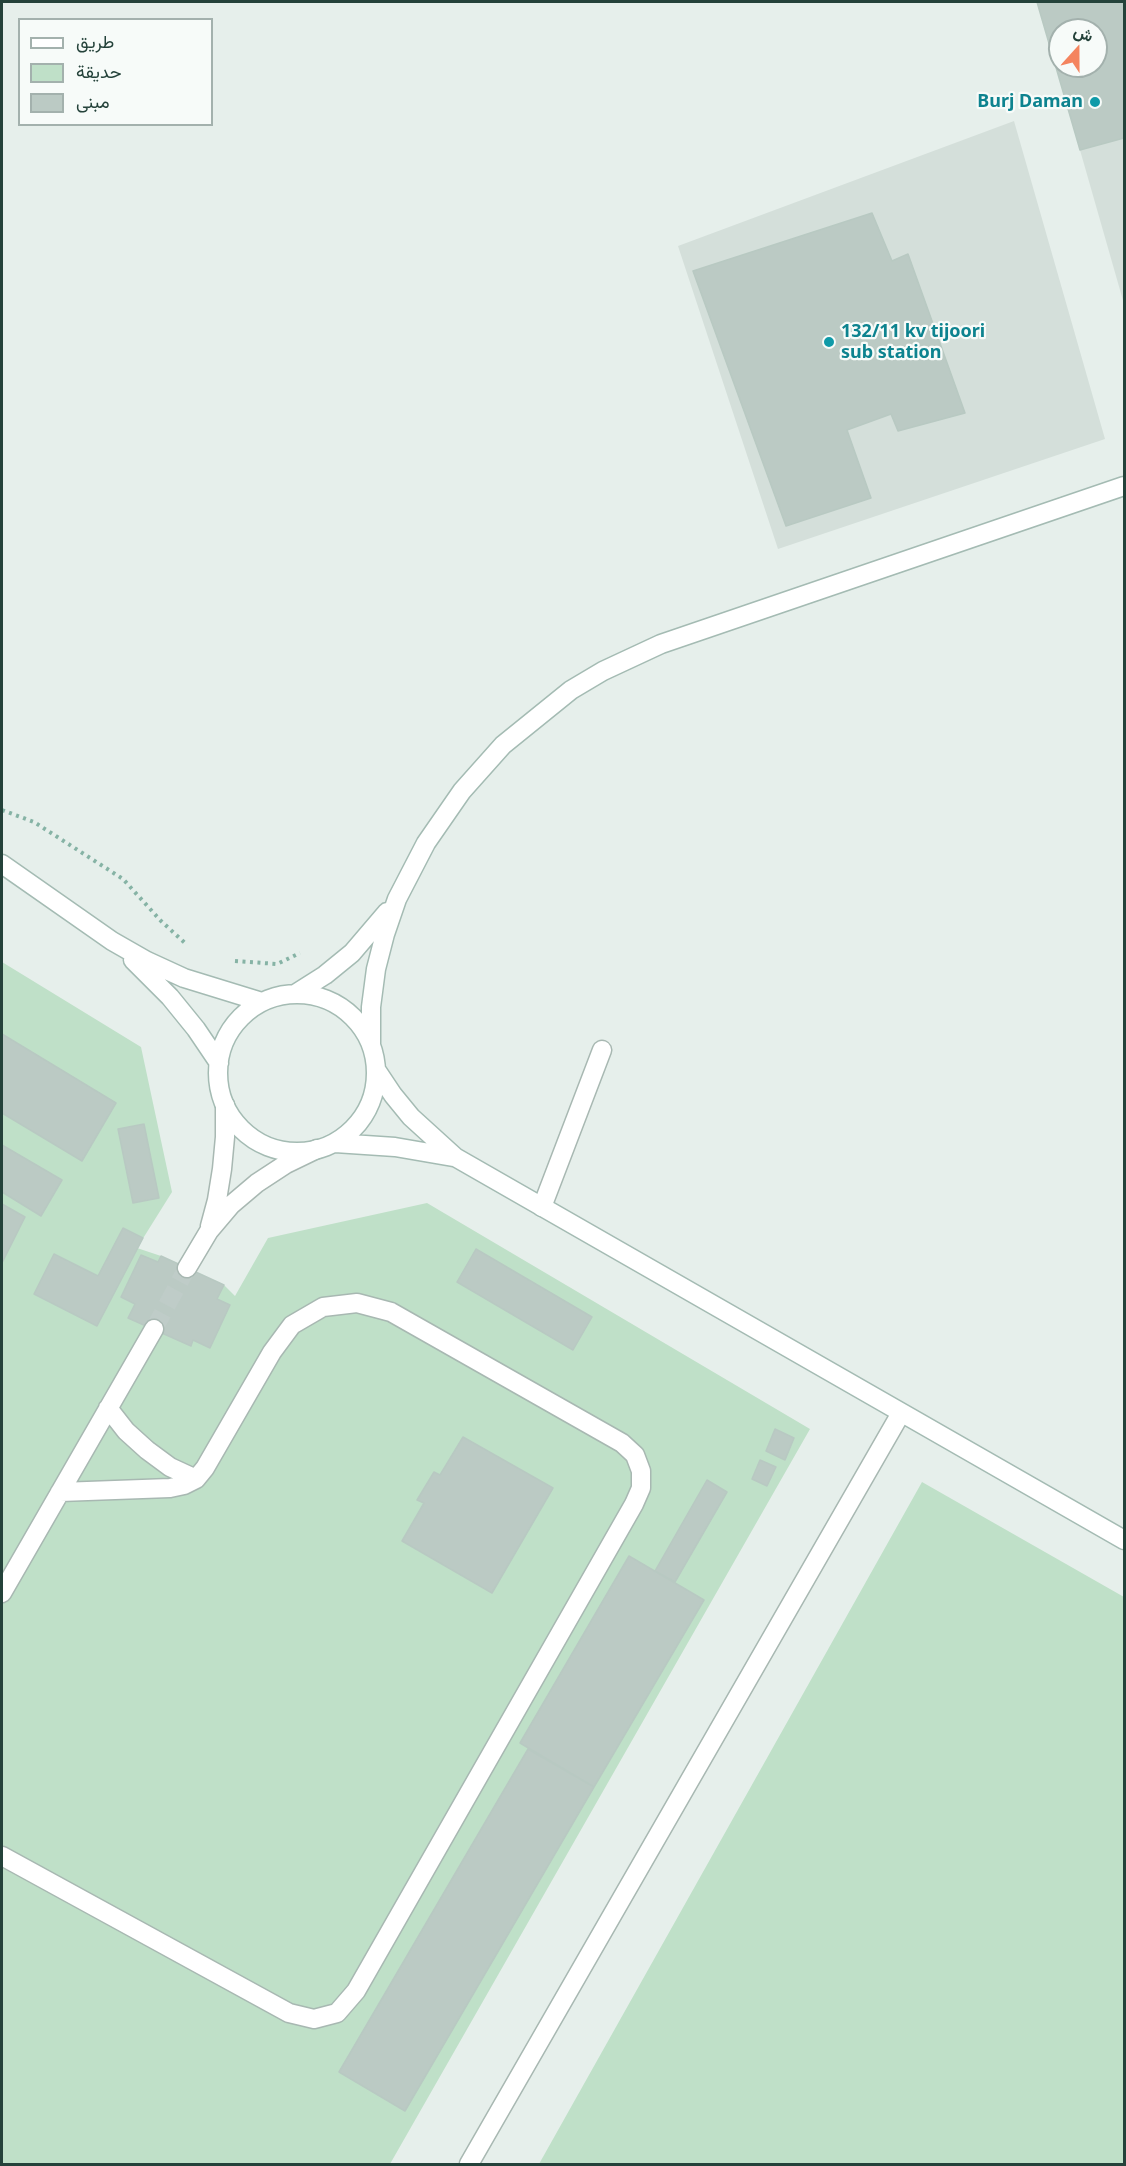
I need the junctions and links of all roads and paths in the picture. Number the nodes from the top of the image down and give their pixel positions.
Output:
1 (1125, 486) edge
2 (2, 810) edge
3 (2, 864) edge
4 (397, 898) junction
5 (112, 941) junction
6 (308, 950) dead end
7 (193, 951) dead end
8 (233, 961) dead end
9 (295, 994) junction
10 (262, 1002) junction
11 (371, 1044) junction
12 (602, 1050) dead end
13 (219, 1063) junction
14 (377, 1071) junction
15 (225, 1105) junction
16 (335, 1143) junction
17 (317, 1149) junction
18 (455, 1157) junction
19 (542, 1207) junction
20 (209, 1231) junction
21 (188, 1268) tunnel mouth
22 (154, 1329) tunnel mouth
23 (108, 1408) junction
24 (902, 1413) junction
25 (196, 1479) junction
26 (60, 1492) junction
27 (1125, 1540) edge
28 (2, 1593) edge
29 (2, 1856) edge
30 (469, 2164) edge

1 - 4 street
2 - 7 path
3 - 5 street
4 - 9 street
4 - 11 street
5 - 10 street
5 - 13 street
6 - 8 path
9 - 10 street
9 - 11 street
10 - 13 street
11 - 14 street
12 - 19 street
13 - 15 street
14 - 16 street
14 - 18 street
15 - 17 street
15 - 20 street
16 - 17 street
16 - 18 street
17 - 20 street
18 - 19 street
19 - 24 street
20 - 21 street
22 - 23 street
23 - 25 street
23 - 26 street
24 - 27 street
24 - 30 street
25 - 26 street
25 - 29 street
26 - 28 street

